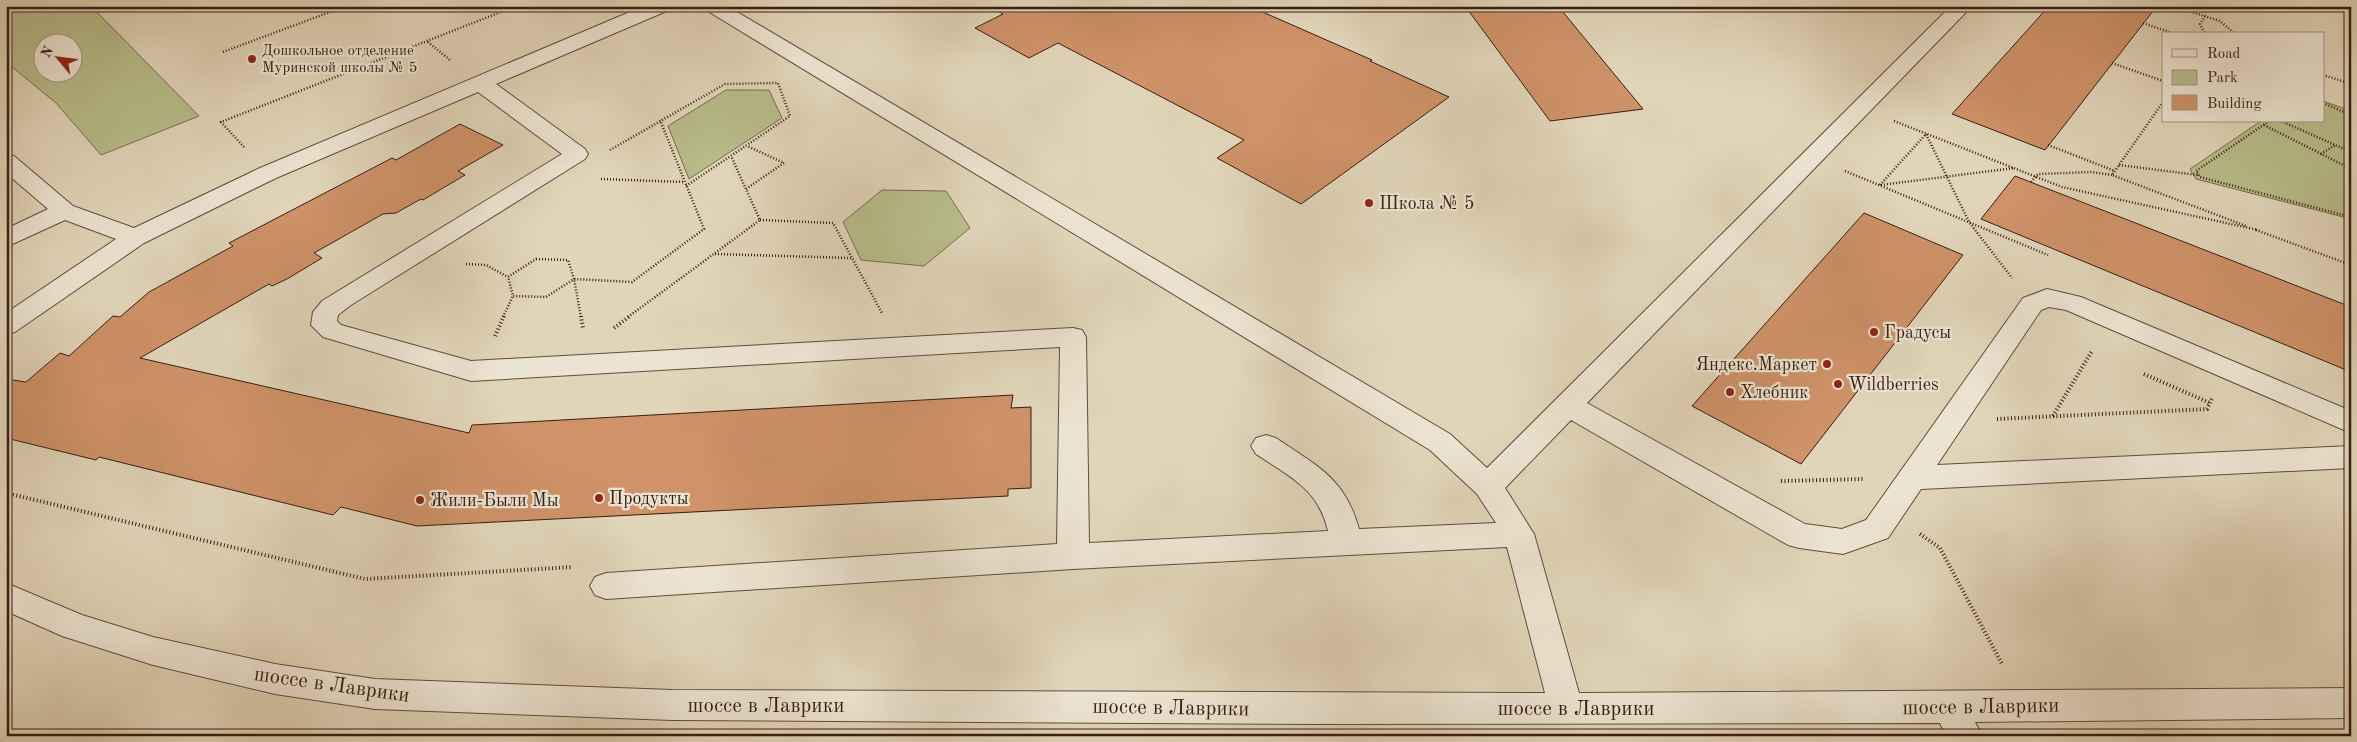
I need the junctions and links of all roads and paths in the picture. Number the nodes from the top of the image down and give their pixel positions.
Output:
1 (346, 6) edge
2 (516, 6) edge
3 (662, 6) edge
4 (713, 6) edge
5 (1962, 6) edge
6 (2173, 6) edge
7 (2205, 16) junction
8 (2143, 23) dead end
9 (2169, 32) edge
10 (2204, 32) edge
11 (2233, 32) edge
12 (223, 52) dead end
13 (2112, 63) dead end
14 (2324, 75) edge
15 (2162, 81) edge
16 (480, 83) junction
17 (2351, 84) edge
18 (2162, 103) edge
19 (2324, 103) edge
20 (1861, 108) junction
21 (2351, 114) edge
22 (660, 120) junction
23 (2268, 122) edge
24 (2283, 122) edge
25 (2264, 125) junction
26 (1926, 134) junction
27 (2048, 145) dead end
28 (2335, 145) junction
29 (747, 146) junction
30 (2351, 152) edge
31 (604, 154) dead end
32 (2320, 154) junction
33 (731, 156) junction
34 (1813, 157) junction
35 (6, 161) edge
36 (2120, 165) junction
37 (2014, 168) junction
38 (2351, 169) edge
39 (2115, 171) junction
40 (268, 173) junction
41 (2112, 175) junction
42 (2198, 175) junction
43 (2035, 176) junction
44 (1947, 177) junction
45 (592, 178) dead end
46 (684, 182) junction
47 (2031, 182) dead end
48 (1880, 185) junction
49 (686, 186) junction
50 (746, 189) junction
51 (64, 211) junction
52 (2351, 217) edge
53 (760, 220) junction
54 (1970, 222) junction
55 (2258, 230) junction
56 (135, 237) junction
57 (6, 239) edge
58 (713, 254) junction
59 (2048, 255) dead end
60 (852, 258) junction
61 (459, 264) dead end
62 (2351, 266) edge
63 (508, 277) junction
64 (574, 279) junction
65 (513, 296) junction
66 (2032, 304) junction
67 (884, 317) dead end
68 (623, 320) dead end
69 (6, 326) edge
70 (494, 339) dead end
71 (2092, 351) dead end
72 (2227, 370) junction
73 (1567, 405) junction
74 (2052, 416) junction
75 (1952, 420) junction
76 (2351, 423) edge
77 (1266, 446) dead end
78 (2351, 457) edge
79 (1913, 478) junction
80 (1775, 482) dead end
81 (1488, 486) junction
82 (6, 492) edge
83 (1519, 534) junction
84 (1347, 543) junction
85 (1940, 548) dead end
86 (1073, 556) junction
87 (582, 566) dead end
88 (606, 586) dead end
89 (6, 596) edge
90 (2351, 703) edge
91 (2024, 706) junction
92 (1566, 708) junction
93 (1957, 721) edge

1 - 12 path
2 - 40 path
3 - 16 street
4 - 81 street
5 - 20 street
6 - 7 path
7 - 10 path
7 - 11 path
8 - 9 path
13 - 15 path
14 - 17 path
16 - 40 street
16 - 86 street
18 - 36 path
19 - 21 path
20 - 26 path
20 - 34 street
22 - 29 path
22 - 31 path
22 - 46 path
23 - 25 path
24 - 28 path
25 - 32 path
25 - 42 path
26 - 37 path
26 - 44 path
26 - 48 path
27 - 39 path
28 - 30 path
28 - 32 path
29 - 33 path
29 - 50 path
32 - 38 path
33 - 49 path
33 - 50 path
34 - 48 path
34 - 73 street
35 - 51 street
36 - 39 path
36 - 42 path
37 - 43 path
37 - 44 path
39 - 41 path
40 - 56 street
41 - 43 path
41 - 55 path
42 - 52 path
43 - 47 path
43 - 55 path
44 - 48 path
44 - 54 path
45 - 46 path
46 - 49 path
48 - 54 path
49 - 64 path
50 - 53 path
51 - 56 street
51 - 57 street
53 - 58 path
53 - 60 path
54 - 59 path
54 - 66 path
55 - 62 path
56 - 69 street
58 - 60 path
58 - 68 path
60 - 67 path
61 - 63 path
63 - 64 path
63 - 65 path
64 - 65 path
65 - 70 path
66 - 72 street
66 - 75 street
71 - 74 path
72 - 74 path
72 - 76 street
73 - 79 street
73 - 81 street
74 - 75 path
75 - 79 street
77 - 84 street
78 - 79 street
79 - 80 path
81 - 83 street
82 - 87 path
83 - 84 street
83 - 92 street
84 - 86 street
85 - 91 path
86 - 88 street
89 - 92 street, шоссе в Лаврики
90 - 91 street, шоссе в Лаврики
91 - 93 street, шоссе в Лаврики
92 - 93 street, шоссе в Лаврики

